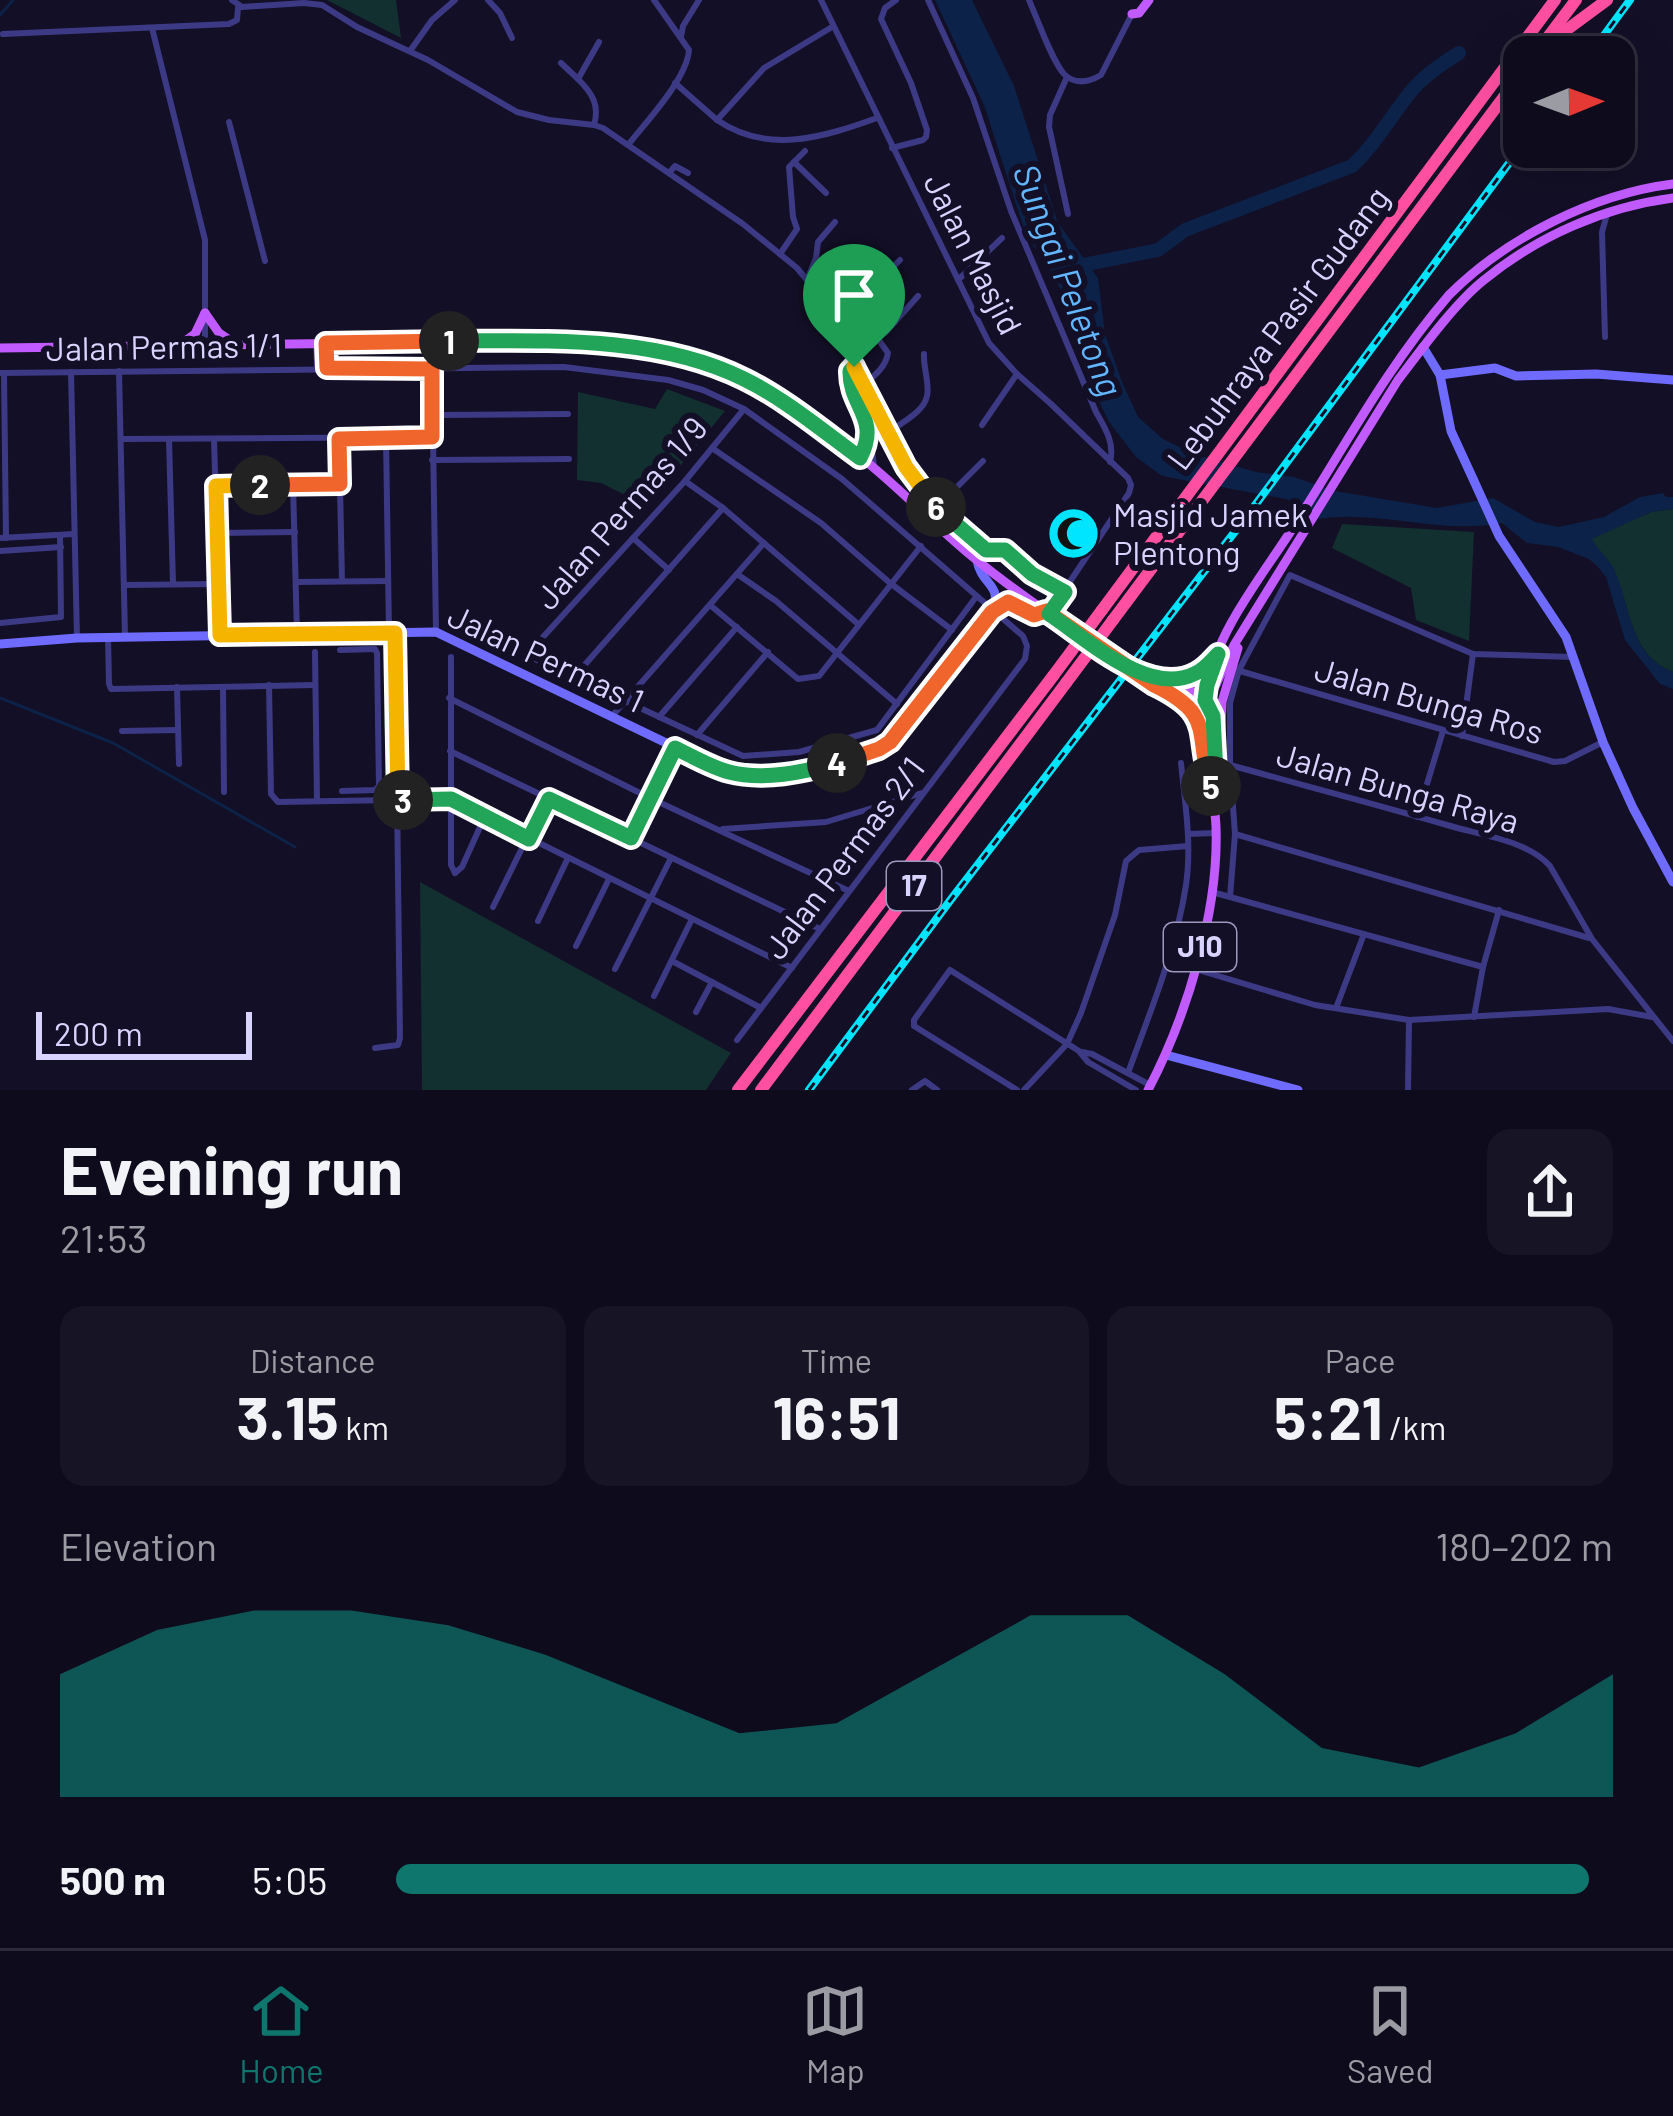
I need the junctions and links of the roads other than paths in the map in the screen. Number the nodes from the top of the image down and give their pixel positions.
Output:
1 (455, 0) edge
2 (488, 0) edge
3 (654, 0) edge
4 (699, 0) edge
5 (820, 0) edge
6 (896, 0) edge
7 (928, 0) edge
8 (1029, 0) edge
9 (1134, 0) edge
10 (1149, 0) edge
11 (1576, 0) edge
12 (1607, 0) edge
13 (235, 3) edge
14 (1552, 3) edge
15 (1132, 14) junction
16 (833, 26) junction
17 (152, 28) junction
18 (3, 34) edge
19 (1549, 36) edge
20 (1560, 36) edge
21 (681, 37) junction
22 (512, 38) dead end
23 (599, 42) dead end
24 (410, 51) junction
25 (561, 63) dead end
26 (1067, 76) junction
27 (578, 79) junction
28 (675, 83) junction
29 (1503, 98) edge
30 (877, 118) junction
31 (717, 120) junction
32 (229, 122) dead end
33 (594, 125) junction
34 (628, 145) junction
35 (892, 148) junction
36 (805, 152) dead end
37 (794, 162) junction
38 (669, 173) junction
39 (688, 173) dead end
40 (1673, 184) edge
41 (826, 193) dead end
42 (1673, 198) edge
43 (1609, 211) junction
44 (1068, 214) dead end
45 (1586, 219) junction
46 (835, 222) dead end
47 (1602, 232) junction
48 (1002, 238) dead end
49 (780, 254) junction
50 (900, 260) dead end
51 (265, 261) dead end
52 (807, 280) junction
53 (958, 280) junction
54 (870, 290) junction
55 (918, 296) dead end
56 (206, 313) junction
57 (896, 322) junction
58 (833, 327) junction
59 (1605, 338) dead end
60 (878, 339) junction
61 (321, 343) junction
62 (238, 345) junction
63 (179, 346) junction
64 (205, 346) junction
65 (1423, 347) junction
66 (0, 348) edge
67 (923, 354) dead end
68 (849, 357) junction
69 (854, 367) junction
70 (317, 368) junction
71 (327, 368) junction
72 (432, 369) junction
73 (119, 371) junction
74 (71, 372) junction
75 (2, 373) edge
76 (1017, 374) junction
77 (1440, 375) junction
78 (1673, 380) edge
79 (862, 384) junction
80 (853, 394) junction
81 (744, 409) junction
82 (568, 414) dead end
83 (432, 415) junction
84 (868, 422) junction
85 (982, 424) dead end
86 (889, 432) junction
87 (432, 437) junction
88 (386, 438) junction
89 (121, 439) junction
90 (169, 439) junction
91 (214, 439) junction
92 (339, 439) junction
93 (712, 448) junction
94 (860, 458) junction
95 (569, 459) dead end
96 (432, 460) junction
97 (983, 461) dead end
98 (1110, 462) junction
99 (875, 470) junction
100 (1332, 476) junction
101 (685, 481) junction
102 (340, 484) junction
103 (293, 485) junction
104 (216, 486) junction
105 (951, 493) junction
106 (932, 504) junction
107 (723, 508) junction
108 (944, 515) junction
109 (1304, 522) junction
110 (295, 532) junction
111 (217, 533) junction
112 (75, 534) junction
113 (60, 535) junction
114 (3, 538) edge
115 (633, 538) junction
116 (764, 543) junction
117 (921, 546) junction
118 (61, 547) junction
119 (0, 551) edge
120 (977, 560) junction
121 (669, 570) junction
122 (737, 574) junction
123 (342, 581) junction
124 (388, 581) junction
125 (296, 582) junction
126 (890, 583) junction
127 (172, 584) junction
128 (219, 584) junction
129 (124, 585) junction
130 (1065, 592) junction
131 (976, 597) junction
132 (710, 605) junction
133 (992, 612) junction
134 (1047, 612) junction
135 (1108, 615) junction
136 (0, 623) edge
137 (859, 625) junction
138 (1247, 627) junction
139 (737, 628) junction
140 (952, 630) junction
141 (436, 632) junction
142 (392, 633) junction
143 (297, 634) junction
144 (220, 635) junction
145 (108, 637) junction
146 (125, 637) junction
147 (77, 638) junction
148 (0, 644) edge
149 (1027, 646) joint
150 (340, 650) dead end
151 (315, 652) dead end
152 (767, 652) junction
153 (1218, 654) junction
154 (1473, 654) junction
155 (836, 655) junction
156 (451, 657) dead end
157 (1574, 657) junction
158 (1239, 670) junction
159 (1139, 673) junction
160 (574, 677) junction
161 (1060, 679) junction
162 (1165, 680) junction
163 (315, 685) junction
164 (223, 686) junction
165 (269, 686) junction
166 (178, 687) junction
167 (1173, 693) junction
168 (449, 698) junction
169 (1205, 700) junction
170 (625, 701) junction
171 (897, 704) junction
172 (612, 717) junction
173 (659, 717) junction
174 (397, 722) junction
175 (378, 723) junction
176 (178, 730) junction
177 (122, 731) dead end
178 (1443, 731) junction
179 (698, 735) junction
180 (1462, 736) junction
181 (1603, 742) junction
182 (1204, 745) junction
183 (675, 748) junction
184 (450, 752) junction
185 (1181, 763) dead end
186 (179, 764) dead end
187 (1230, 765) junction
188 (1216, 773) junction
189 (342, 791) dead end
190 (224, 792) dead end
191 (925, 792) junction
192 (1214, 796) junction
193 (451, 799) junction
194 (549, 799) junction
195 (650, 799) junction
196 (398, 800) junction
197 (316, 801) junction
198 (484, 816) junction
199 (1418, 817) junction
200 (720, 829) junction
201 (1216, 833) junction
202 (1235, 834) junction
203 (1188, 835) junction
204 (528, 838) junction
205 (631, 838) junction
206 (1188, 846) junction
207 (568, 858) junction
208 (671, 858) junction
209 (1672, 878) edge
210 (609, 879) junction
211 (849, 891) junction
212 (1212, 892) junction
213 (1230, 897) junction
214 (650, 899) junction
215 (493, 907) dead end
216 (1499, 910) junction
217 (692, 919) junction
218 (538, 921) dead end
219 (1582, 922) junction
220 (821, 929) junction
221 (1568, 931) junction
222 (1364, 934) junction
223 (1592, 939) junction
224 (576, 946) dead end
225 (672, 961) junction
226 (1483, 967) junction
227 (791, 968) junction
228 (615, 969) dead end
229 (1195, 969) junction
230 (712, 982) junction
231 (654, 996) dead end
232 (761, 1008) junction
233 (1336, 1008) junction
234 (696, 1012) dead end
235 (1653, 1017) junction
236 (1474, 1018) junction
237 (1408, 1020) junction
238 (737, 1040) dead end
239 (1673, 1041) edge
240 (1066, 1043) junction
241 (375, 1048) dead end
242 (1079, 1051) junction
243 (1166, 1055) junction
244 (1128, 1073) junction
245 (1124, 1082) junction
246 (1149, 1088) edge
247 (738, 1090) edge
248 (761, 1090) edge
249 (912, 1090) edge
250 (937, 1090) edge
251 (1021, 1090) edge
252 (1117, 1090) edge
253 (1136, 1090) edge
254 (1298, 1090) edge
255 (1408, 1090) edge

1 - 24 street
2 - 22 street
3 - 21 street
4 - 21 street
5 - 16 street, Jalan Masjid
6 - 35 street
7 - 98 street
8 - 26 street
9 - 15 main road
10 - 15 main road
11 - 19 highway
12 - 20 highway
13 - 17 street
13 - 24 street
14 - 135 highway, Lebuhraya Pasir Gudang / 17
15 - 26 street
16 - 30 street, Jalan Masjid
16 - 31 street
17 - 18 street
17 - 56 street
21 - 28 street
23 - 27 street
24 - 33 street
25 - 27 street
26 - 44 street
27 - 33 street
28 - 31 street
28 - 34 street
29 - 135 highway, Lebuhraya Pasir Gudang / 17
30 - 31 street
30 - 35 street, Jalan Masjid
32 - 51 street
33 - 34 street
34 - 38 street
35 - 53 street, Jalan Masjid
36 - 37 street
37 - 41 street
37 - 49 street
38 - 39 street
38 - 49 street
40 - 100 main road, J10
42 - 43 main road, J10
43 - 45 main road, J10
43 - 47 street
45 - 47 street
45 - 65 main road, J10
46 - 52 street
47 - 59 street
48 - 53 street
49 - 52 street
50 - 54 street
52 - 58 street
53 - 76 street, Jalan Masjid
54 - 57 street
54 - 58 street
55 - 57 street
56 - 62 main road
56 - 63 main road
56 - 64 street
57 - 60 street
58 - 68 street
60 - 68 street
60 - 79 street
61 - 62 main road
61 - 70 street
61 - 71 street
61 - 94 main road
62 - 64 main road
63 - 64 main road
63 - 66 main road
65 - 77 street
65 - 100 main road, J10
67 - 86 street
68 - 69 street
69 - 79 street
69 - 80 street
70 - 71 street, Jalan Permas 1/1
70 - 73 street, Jalan Permas 1/1
71 - 72 street, Jalan Permas 1/1
72 - 81 street, Jalan Permas 1/1
72 - 83 street
73 - 74 street, Jalan Permas 1/1
73 - 89 street
74 - 75 street, Jalan Permas 1/1
74 - 112 street
75 - 114 street
76 - 85 street
76 - 98 street, Jalan Masjid
77 - 78 street
77 - 157 street
79 - 80 street
79 - 86 street
80 - 84 street
81 - 93 street, Jalan Permas 1/9
81 - 117 street, Jalan Permas 1/1
82 - 83 street
83 - 87 street
84 - 94 street
84 - 99 street
86 - 106 street
87 - 88 street
87 - 96 street
88 - 92 street
88 - 124 street
89 - 90 street
89 - 129 street
90 - 91 street
90 - 127 street
91 - 92 street
91 - 104 street
92 - 102 street
93 - 101 street, Jalan Permas 1/9
93 - 126 street
94 - 99 main road
95 - 96 street
96 - 141 street
97 - 105 street
98 - 130 street
99 - 120 main road
100 - 109 main road, J10
101 - 107 street
101 - 115 street, Jalan Permas 1/9
102 - 103 street
102 - 123 street
103 - 104 street
103 - 110 street
104 - 111 street
105 - 106 street
105 - 108 street
106 - 108 street
107 - 116 street
107 - 121 street
108 - 130 street
109 - 138 main road, J10
109 - 153 main road, J10
110 - 111 street
110 - 125 street
111 - 128 street
112 - 113 street
112 - 147 street
113 - 114 street
113 - 118 street
115 - 121 street
115 - 160 street, Jalan Permas 1/9
116 - 122 street
116 - 137 street
117 - 126 street
117 - 131 street, Jalan Permas 1/1
118 - 119 street
118 - 136 street
120 - 133 street
120 - 134 main road
121 - 160 street
122 - 132 street
122 - 155 street
123 - 124 street
123 - 125 street
124 - 142 street
125 - 143 street
126 - 137 street
126 - 140 street
127 - 128 street
127 - 129 street
128 - 144 street
129 - 146 street
130 - 134 street
131 - 133 street, Jalan Permas 1/1
131 - 140 street
132 - 139 street
132 - 170 street
133 - 134 street
133 - 149 street, Jalan Permas 1/1
133 - 183 street, Jalan Permas 1
134 - 159 main road
135 - 161 highway, Lebuhraya Pasir Gudang / 17, bridge
137 - 155 street
138 - 169 main road, J10
138 - 188 main road
139 - 152 street
139 - 173 street
140 - 171 street
141 - 142 street, Jalan Permas 1
141 - 172 street, Jalan Permas 1
142 - 143 street, Jalan Permas 1
142 - 174 street
143 - 144 street, Jalan Permas 1
144 - 146 street, Jalan Permas 1
145 - 146 street, Jalan Permas 1
145 - 147 street, Jalan Permas 1
145 - 166 street
147 - 148 street, Jalan Permas 1
149 - 191 street, Jalan Permas 2/1
150 - 175 street
151 - 163 street
152 - 155 street
152 - 179 street
153 - 162 main road
153 - 169 main road, J10
154 - 157 street
154 - 158 street
154 - 180 street
155 - 171 street
156 - 168 street
157 - 181 street
158 - 178 street, Jalan Bunga Ros
158 - 187 street
159 - 162 main road
159 - 167 main road
160 - 170 street
161 - 247 highway, Lebuhraya Pasir Gudang / 17
161 - 248 highway, Lebuhraya Pasir Gudang / 17
162 - 169 main road
163 - 165 street
163 - 197 street
164 - 165 street
164 - 166 street
164 - 190 street
165 - 197 street
166 - 176 street
167 - 169 main road
167 - 182 main road
168 - 184 street
168 - 195 street
169 - 182 main road, J10
169 - 188 main road, J10
170 - 172 street
170 - 173 street
171 - 179 street
172 - 183 street, Jalan Permas 1
173 - 179 street
174 - 175 street
174 - 196 street
175 - 189 street
176 - 177 street
176 - 186 street
178 - 180 street, Jalan Bunga Ros
178 - 199 street
180 - 181 street, Jalan Bunga Ros
181 - 209 street
182 - 192 main road, J10
183 - 195 street
184 - 193 street
184 - 194 street
185 - 203 street
187 - 199 street, Jalan Bunga Raya
187 - 202 street
188 - 192 main road
191 - 200 street
191 - 211 street, Jalan Permas 2/1
192 - 201 main road, J10
193 - 196 street
193 - 198 street
193 - 198 street
194 - 204 street
194 - 205 street
195 - 200 street
195 - 205 street
196 - 197 street
196 - 241 street
198 - 204 street
199 - 219 street, Jalan Bunga Raya
200 - 211 street
201 - 203 street
201 - 212 main road, J10
202 - 213 street
202 - 216 street
203 - 206 street
204 - 207 street
204 - 215 street
205 - 208 street
206 - 240 street
206 - 244 street
207 - 210 street
207 - 218 street
208 - 214 street
208 - 220 street
210 - 214 street
210 - 224 street
211 - 220 street, Jalan Permas 2/1
212 - 213 street
212 - 229 main road, J10
213 - 222 street
214 - 217 street
214 - 228 street
216 - 221 street
216 - 226 street
217 - 225 street
217 - 227 street
219 - 221 street
219 - 223 street, Jalan Bunga Raya
220 - 227 street, Jalan Permas 2/1
221 - 223 street
222 - 226 street
222 - 233 street
223 - 235 street, Jalan Bunga Raya
225 - 230 street
225 - 231 street
226 - 236 street
227 - 232 street, Jalan Permas 2/1
229 - 233 street
229 - 243 main road, J10
230 - 232 street
230 - 234 street
232 - 238 street, Jalan Permas 2/1
233 - 237 street
235 - 236 street
235 - 239 street, Jalan Bunga Raya
236 - 237 street
237 - 255 street
240 - 242 street
240 - 251 street
240 - 251 street
242 - 244 street
242 - 245 street
243 - 246 main road, J10
243 - 254 street
244 - 246 street
245 - 252 street
245 - 253 street
249 - 250 street

